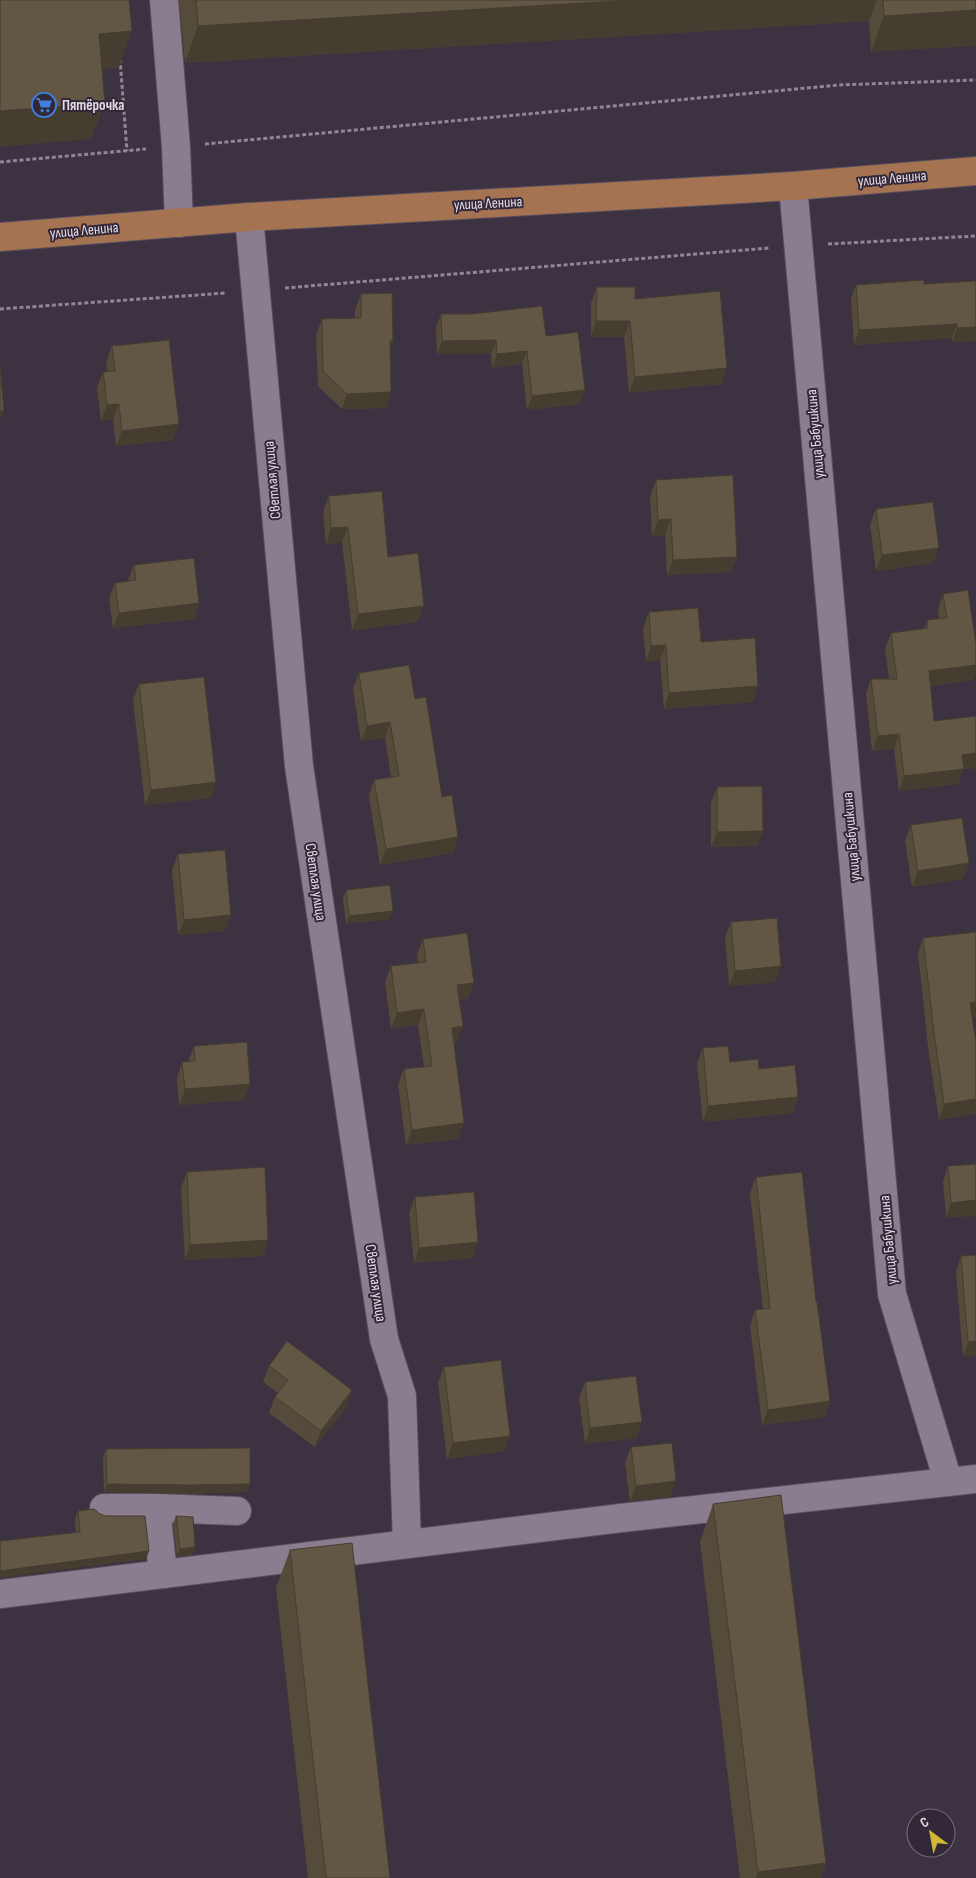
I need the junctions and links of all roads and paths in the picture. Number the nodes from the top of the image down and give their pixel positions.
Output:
1 (164, 0) edge
2 (120, 57) edge
3 (976, 80) edge
4 (176, 147) junction
5 (127, 151) junction
6 (0, 162) edge
7 (976, 171) edge
8 (793, 186) junction
9 (249, 217) junction
10 (179, 222) junction
11 (976, 236) edge
12 (0, 237) edge
13 (798, 246) junction
14 (255, 291) junction
15 (0, 309) edge
16 (976, 1479) edge
17 (948, 1481) junction
18 (104, 1508) dead end
19 (156, 1508) junction
20 (237, 1511) dead end
21 (406, 1544) junction
22 (163, 1574) junction
23 (0, 1594) edge

1 - 4 street
2 - 5 path
3 - 4 path
4 - 5 path
4 - 10 street
5 - 6 path
7 - 8 main road, улица Ленина
8 - 9 main road, улица Ленина
8 - 13 street, улица Бабушкина
9 - 10 main road, улица Ленина
9 - 14 street, Светлая улица
10 - 12 main road, улица Ленина
11 - 13 path
13 - 14 path
13 - 17 street, улица Бабушкина
14 - 15 path
14 - 21 street, Светлая улица
16 - 17 street
17 - 21 street
18 - 19 street
19 - 20 street
19 - 22 street
21 - 22 street
22 - 23 street

